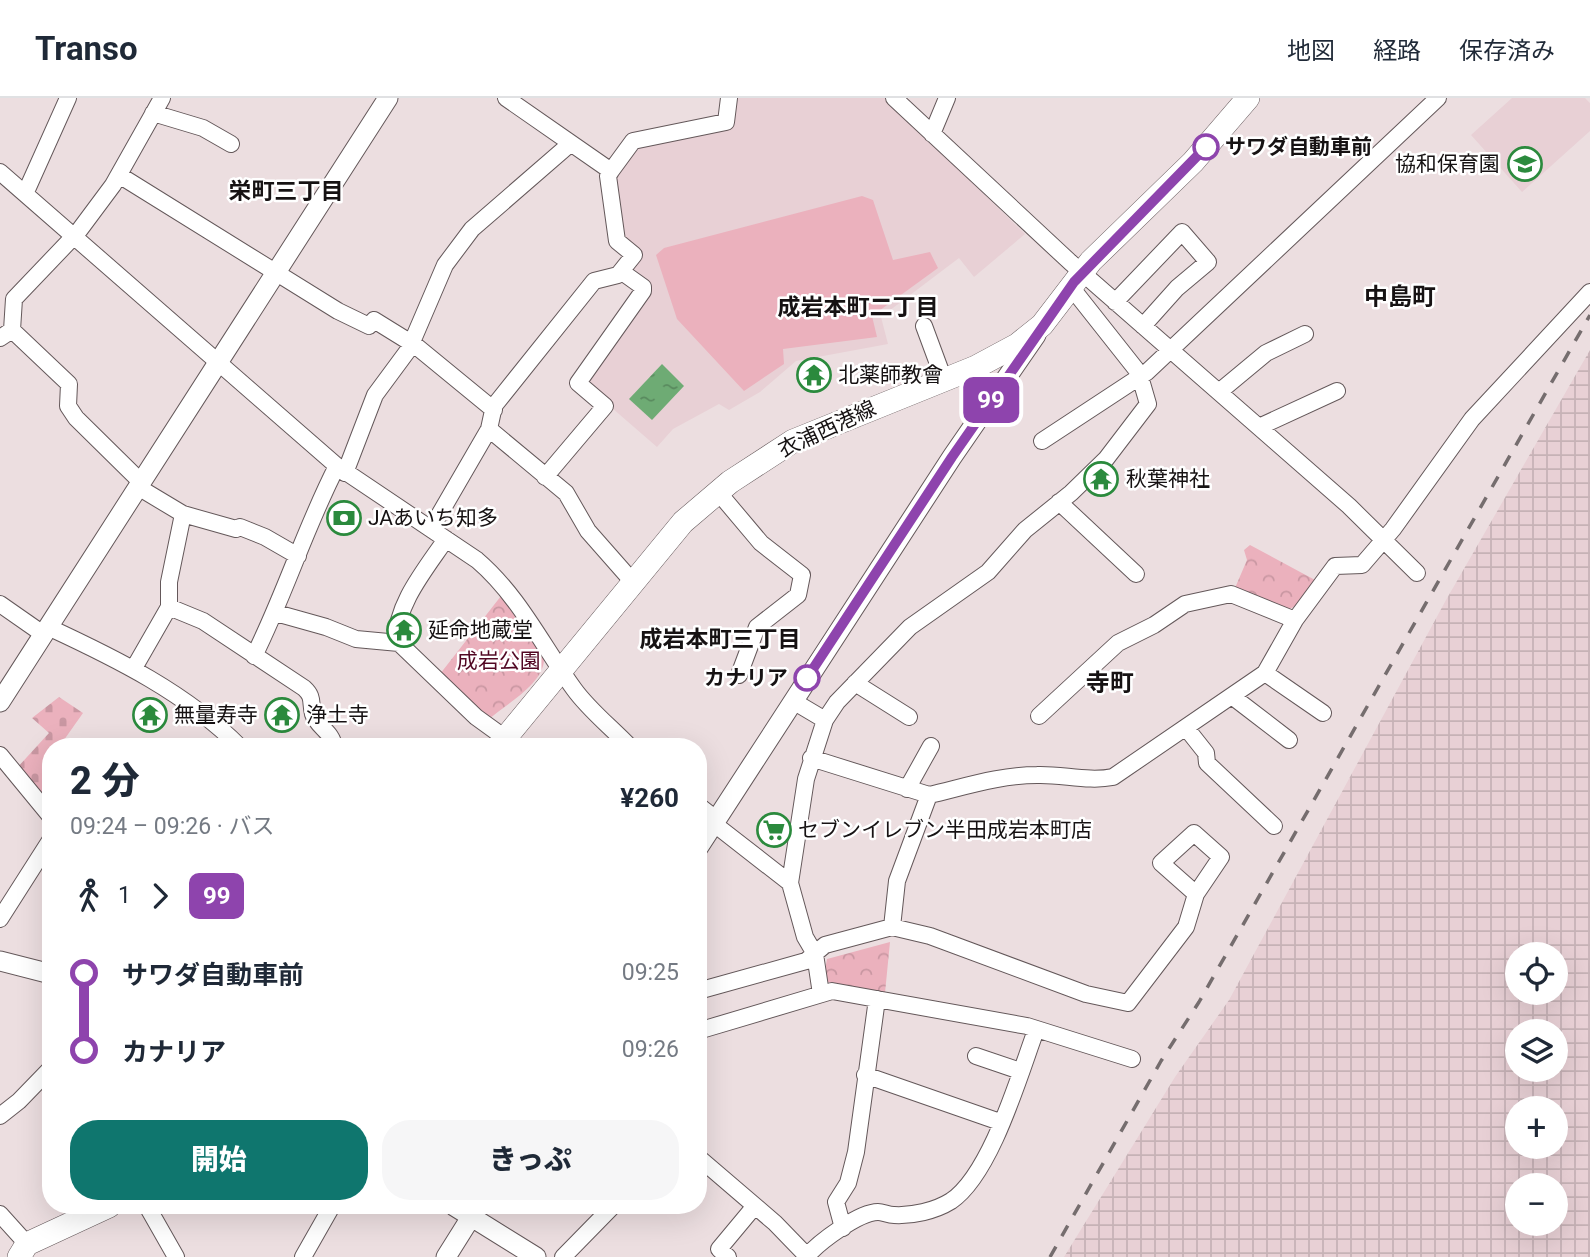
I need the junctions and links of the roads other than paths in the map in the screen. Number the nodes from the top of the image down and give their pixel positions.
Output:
1 (68, 98) edge
2 (162, 98) edge
3 (388, 98) edge
4 (506, 98) edge
5 (535, 98) edge
6 (729, 98) edge
7 (894, 98) edge
8 (947, 98) edge
9 (1248, 98) edge
10 (1438, 98) edge
11 (153, 113) junction
12 (526, 113) junction
13 (932, 134) junction
14 (231, 144) dead end
15 (570, 144) junction
16 (611, 171) junction
17 (0, 172) edge
18 (119, 174) junction
19 (25, 194) junction
20 (72, 238) junction
21 (277, 272) junction
22 (622, 272) junction
23 (1077, 280) junction
24 (1590, 292) edge
25 (0, 295) edge
26 (1115, 302) junction
27 (13, 306) junction
28 (1042, 325) junction
29 (924, 326) dead end
30 (1143, 326) junction
31 (6, 334) edge
32 (1305, 334) dead end
33 (411, 343) junction
34 (1171, 351) junction
35 (990, 360) junction
36 (217, 363) junction
37 (1140, 376) junction
38 (1007, 377) junction
39 (944, 380) junction
40 (1337, 391) dead end
41 (1219, 392) junction
42 (494, 410) junction
43 (1259, 427) junction
44 (489, 429) junction
45 (1042, 441) dead end
46 (341, 470) junction
47 (545, 477) junction
48 (139, 485) junction
49 (718, 492) junction
50 (1059, 502) junction
51 (183, 514) junction
52 (431, 529) junction
53 (446, 539) junction
54 (1385, 539) junction
55 (298, 556) junction
56 (1418, 573) dead end
57 (1136, 574) dead end
58 (632, 581) junction
59 (0, 604) edge
60 (169, 607) junction
61 (276, 612) junction
62 (1295, 620) junction
63 (45, 631) junction
64 (396, 642) junction
65 (254, 656) junction
66 (134, 668) junction
67 (561, 668) junction
68 (1265, 673) junction
69 (739, 674) dead end
70 (855, 683) junction
71 (1233, 697) junction
72 (793, 701) junction
73 (0, 702) edge
74 (1323, 713) dead end
75 (1039, 716) dead end
76 (909, 717) dead end
77 (825, 720) junction
78 (1187, 729) junction
79 (231, 738) edge
80 (332, 738) edge
81 (496, 738) edge
82 (505, 738) edge
83 (621, 738) edge
84 (1289, 740) dead end
85 (931, 746) dead end
86 (0, 755) edge
87 (811, 758) junction
88 (907, 789) junction
89 (929, 795) junction
90 (42, 806) edge
91 (707, 813) edge
92 (715, 821) junction
93 (1274, 826) dead end
94 (707, 834) edge
95 (42, 853) edge
96 (790, 883) junction
97 (1196, 894) dead end
98 (0, 919) edge
99 (892, 927) junction
100 (815, 954) junction
101 (0, 961) edge
102 (42, 972) edge
103 (707, 988) edge
104 (821, 993) junction
105 (877, 999) junction
106 (707, 1028) edge
107 (1036, 1030) junction
108 (976, 1056) dead end
109 (1132, 1059) dead end
110 (1020, 1071) junction
111 (866, 1075) junction
112 (42, 1077) edge
113 (0, 1116) edge
114 (1000, 1122) junction
115 (707, 1165) edge
116 (754, 1207) junction
117 (0, 1214) edge
118 (94, 1214) edge
119 (152, 1214) edge
120 (327, 1214) edge
121 (473, 1214) edge
122 (477, 1214) edge
123 (605, 1214) edge
124 (843, 1228) junction
125 (23, 1253) edge
126 (807, 1256) edge
127 (176, 1257) edge
128 (303, 1257) edge
129 (446, 1257) edge
130 (536, 1257) edge
131 (562, 1257) edge
132 (728, 1257) edge

1 - 19 street
2 - 11 street
3 - 21 street
4 - 12 street
5 - 12 street
6 - 16 street
7 - 13 street
8 - 13 street
9 - 23 main road, 衣浦西港線
10 - 34 street
11 - 14 street
11 - 18 street
12 - 15 street
13 - 23 street
15 - 16 street
15 - 33 street
16 - 22 street
17 - 19 street
18 - 20 street
18 - 21 street
19 - 20 street
20 - 27 street
20 - 36 street
21 - 33 street
21 - 36 street
22 - 42 street
22 - 47 street
23 - 26 street
23 - 28 main road, 衣浦西港線
23 - 37 street
24 - 54 street
25 - 27 street
26 - 30 street
26 - 30 street
27 - 31 street
28 - 35 main road, 衣浦西港線
28 - 38 street
29 - 39 street
30 - 34 street
31 - 48 street
32 - 41 street
33 - 42 street
33 - 46 street
34 - 37 street
34 - 41 street
35 - 38 street
35 - 39 main road, 衣浦西港線
36 - 46 street
36 - 48 street
37 - 45 street
37 - 50 street
38 - 72 street
39 - 49 main road, 衣浦西港線
40 - 43 street
41 - 43 street
42 - 44 street
43 - 54 street
44 - 47 street
44 - 52 street
46 - 52 street
46 - 55 street
47 - 58 street
48 - 51 street
48 - 63 street
49 - 58 main road, 衣浦西港線
49 - 69 street
50 - 57 street
50 - 70 street
51 - 55 street
51 - 60 street
52 - 53 street
53 - 64 street
53 - 67 street
54 - 56 street
54 - 62 street
55 - 61 street
58 - 67 main road, 衣浦西港線
59 - 63 street
60 - 65 street
60 - 66 street
61 - 64 street
61 - 65 street
62 - 68 street
62 - 75 street
63 - 66 street
63 - 73 street
64 - 81 street
65 - 80 street
66 - 79 street
67 - 82 main road, 衣浦西港線
67 - 83 street
68 - 71 street
68 - 74 street
70 - 76 street
70 - 77 street
71 - 78 street
71 - 84 street
72 - 77 street
72 - 92 street
77 - 87 street
78 - 89 street
78 - 93 street
85 - 88 street
86 - 90 street
87 - 88 street
87 - 96 street
88 - 89 street
89 - 99 street
91 - 92 street
92 - 94 street
92 - 96 street
95 - 98 street
96 - 100 street
97 - 99 street
99 - 100 street
100 - 103 street
100 - 104 street
101 - 102 street
104 - 105 street
104 - 106 street
105 - 107 street
105 - 111 street
107 - 109 street
107 - 110 street
108 - 110 street
110 - 114 street
111 - 114 street
111 - 124 street
112 - 113 street
114 - 124 street
115 - 116 street
116 - 126 street
116 - 132 street
117 - 125 street
118 - 125 main road
119 - 127 street
120 - 128 street
121 - 129 street
122 - 130 street
123 - 131 street
124 - 126 street

